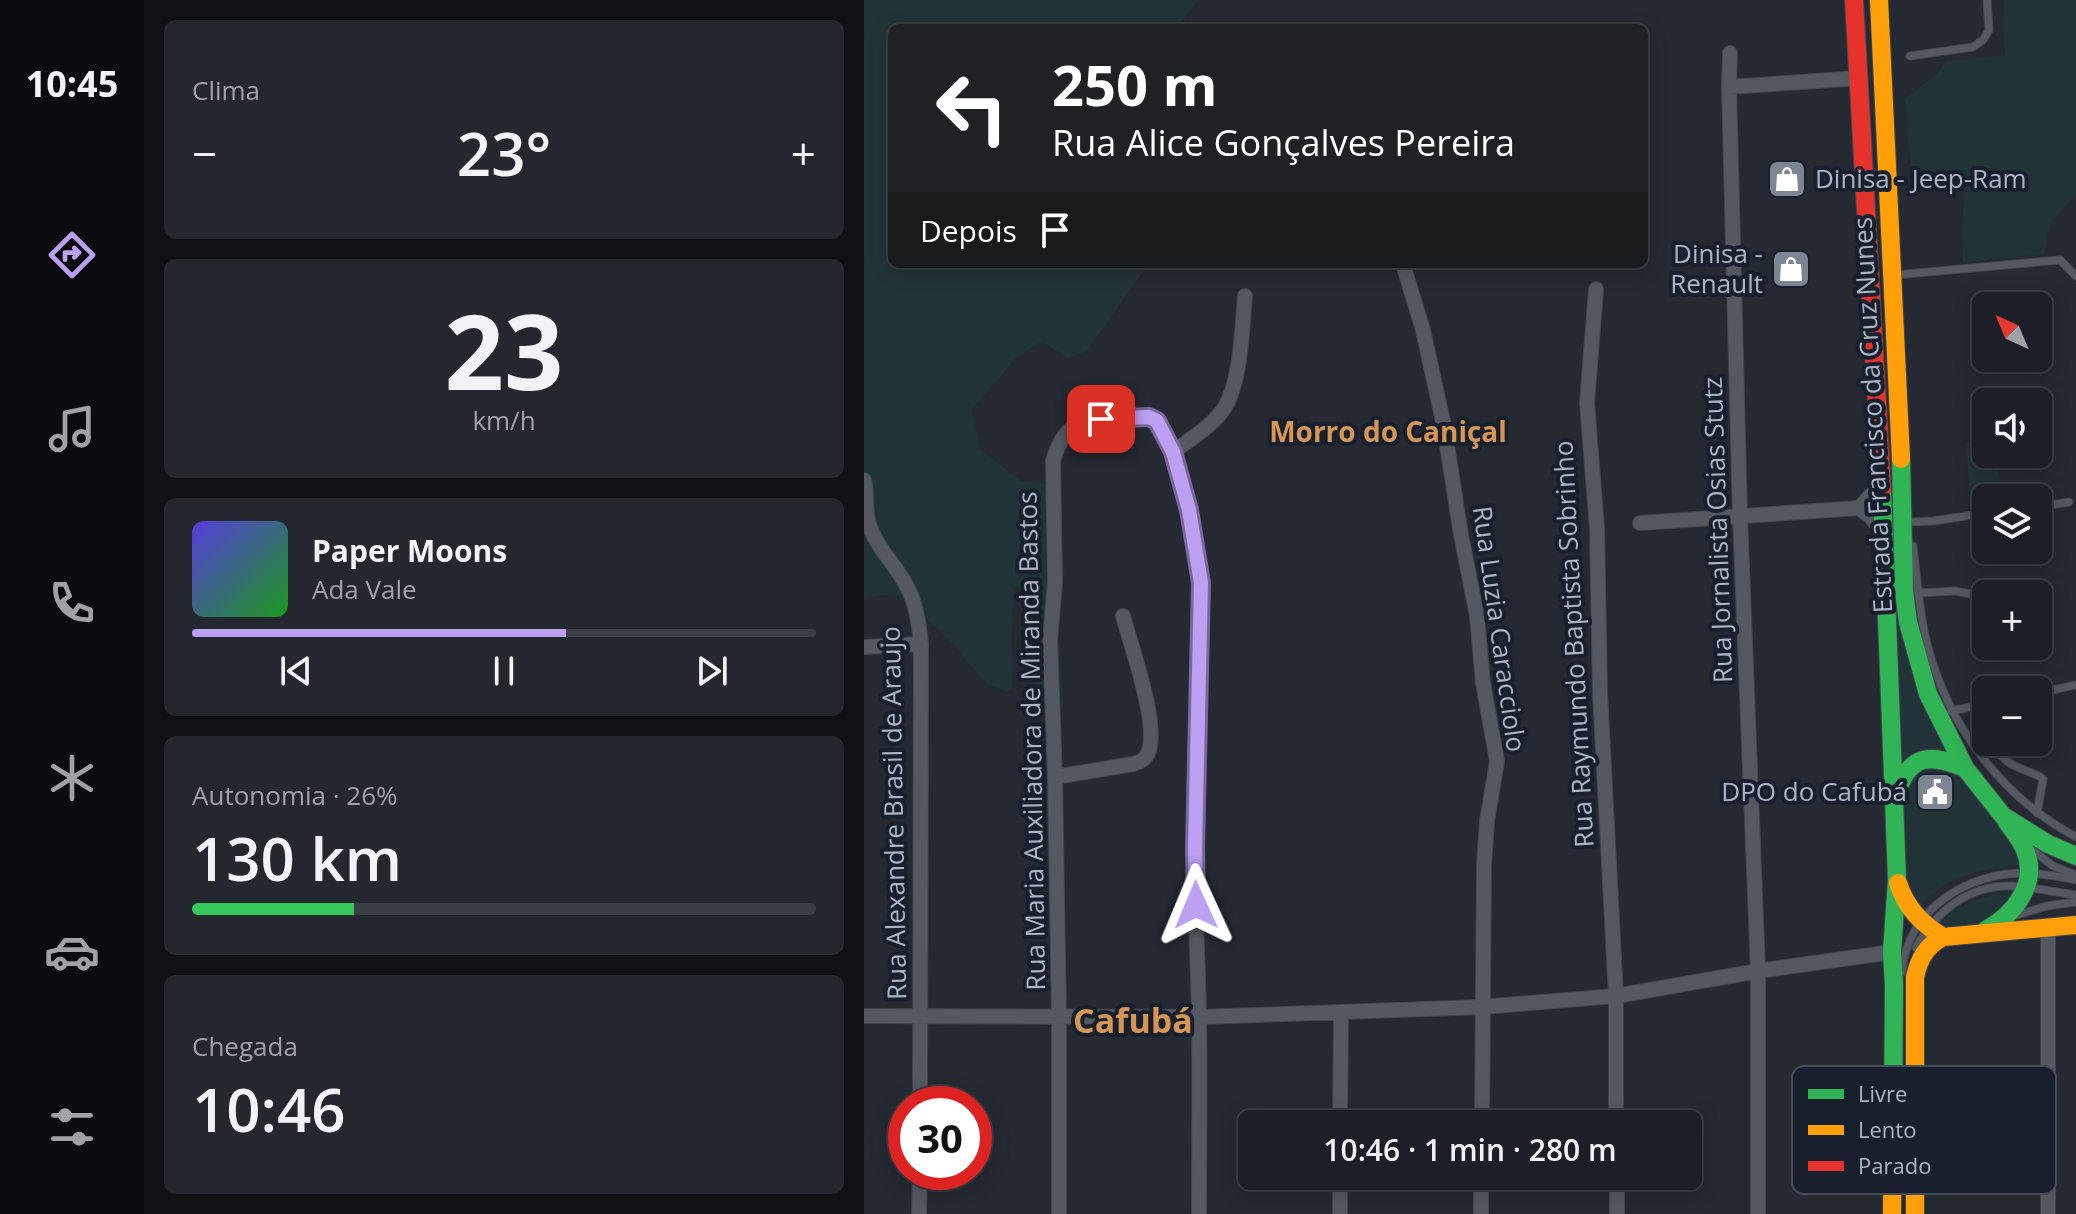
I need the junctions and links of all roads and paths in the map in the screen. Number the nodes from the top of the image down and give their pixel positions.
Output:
1 (1854, 0) edge
2 (1879, 0) edge
3 (1987, 0) edge
4 (1730, 53) dead end
5 (1910, 56) dead end
6 (1859, 78) junction
7 (1729, 87) junction
8 (1404, 268) edge
9 (1893, 275) junction
10 (2076, 276) edge
11 (1596, 289) dead end
12 (1245, 296) dead end
13 (1173, 452) junction
14 (1882, 479) junction
15 (864, 480) edge
16 (2069, 502) dead end
17 (2052, 505) edge
18 (1859, 508) junction
19 (1906, 514) junction
20 (1972, 515) edge
21 (1740, 516) junction
22 (1640, 523) dead end
23 (1884, 534) junction
24 (1918, 593) junction
25 (1972, 594) edge
26 (1123, 616) dead end
27 (921, 644) junction
28 (864, 647) edge
29 (2076, 685) edge
30 (2052, 690) edge
31 (1972, 707) edge
32 (1951, 711) junction
33 (1963, 731) junction
34 (2000, 756) edge
35 (1964, 765) junction
36 (1055, 777) junction
37 (1894, 799) junction
38 (2037, 813) junction
39 (2003, 816) junction
40 (2076, 837) edge
41 (2020, 840) junction
42 (2076, 856) edge
43 (2076, 877) edge
44 (1897, 879) junction
45 (2028, 880) junction
46 (2076, 895) edge
47 (2076, 902) edge
48 (2004, 920) junction
49 (2076, 925) edge
50 (2048, 928) junction
51 (1931, 929) junction
52 (1975, 934) junction
53 (1892, 952) junction
54 (1758, 971) junction
55 (1616, 996) junction
56 (1482, 1007) junction
57 (1341, 1013) junction
58 (921, 1015) junction
59 (864, 1016) edge
60 (1059, 1017) junction
61 (1199, 1017) junction
62 (1893, 1066) edge
63 (1902, 1066) edge
64 (1908, 1066) edge
65 (1915, 1066) edge
66 (2048, 1066) edge
67 (920, 1086) edge
68 (1340, 1110) edge
69 (1482, 1110) edge
70 (1616, 1110) edge
71 (920, 1190) edge
72 (1340, 1190) edge
73 (1481, 1190) edge
74 (1617, 1190) edge
75 (1892, 1194) edge
76 (1907, 1194) edge
77 (919, 1214) edge
78 (1059, 1214) edge
79 (1199, 1214) edge
80 (1340, 1214) edge
81 (1481, 1214) edge
82 (1617, 1214) edge
83 (1758, 1214) edge
84 (1892, 1214) edge
85 (1907, 1214) edge

1 - 6 main road, Estrada Francisco da Cruz Nunes
2 - 9 main road, Estrada Francisco da Cruz Nunes
3 - 5 lane
4 - 7 street, Rua Jornalista Osias Stutz
6 - 7 street
6 - 14 main road, Estrada Francisco da Cruz Nunes
7 - 21 street, Rua Jornalista Osias Stutz
8 - 56 street, Rua Luzia Caracciolo
9 - 10 lane
9 - 19 main road, Estrada Francisco da Cruz Nunes
11 - 55 street, Rua Raymundo Baptista Sobrinho
12 - 13 street
13 - 36 street, Rua Maria Auxiliadora de Miranda Bastos
13 - 61 street
14 - 18 street
14 - 23 main road, Estrada Francisco da Cruz Nunes
15 - 27 street, Rua Alexandre Brasil de Araujo
16 - 17 lane
18 - 21 street
18 - 23 street
19 - 20 lane
19 - 24 lane
19 - 35 main road, Estrada Francisco da Cruz Nunes
21 - 22 street
21 - 54 street, Rua Jornalista Osias Stutz
23 - 37 main road, Estrada Francisco da Cruz Nunes
24 - 25 lane
24 - 32 lane
26 - 36 street
27 - 28 street
27 - 58 street, Rua Alexandre Brasil de Araujo
29 - 30 lane
31 - 32 lane
32 - 33 lane
33 - 35 main road
33 - 38 lane
34 - 38 lane
35 - 37 main road
35 - 39 main road, Estrada Francisco da Cruz Nunes
36 - 60 street, Rua Maria Auxiliadora de Miranda Bastos
37 - 44 main road, Estrada Francisco da Cruz Nunes
38 - 40 lane
39 - 41 main road
39 - 42 main road, Estrada Francisco da Cruz Nunes
41 - 43 lane
41 - 45 main road
43 - 45 lane
44 - 51 main road
44 - 53 main road, Estrada Francisco da Cruz Nunes
45 - 46 lane
45 - 48 main road
45 - 51 lane
45 - 51 lane
47 - 48 lane
48 - 52 main road
49 - 50 main road
50 - 52 main road
50 - 66 street
51 - 52 main road
51 - 63 lane
51 - 64 lane
51 - 65 main road
53 - 54 street
53 - 62 main road, Estrada Francisco da Cruz Nunes
54 - 55 street
54 - 83 street, Rua Jornalista Osias Stutz
55 - 56 street
55 - 70 street, Rua Raymundo Baptista Sobrinho
56 - 57 street
56 - 69 street, Rua Luzia Caracciolo
57 - 61 street
57 - 68 street
58 - 59 street
58 - 60 street
58 - 67 street, Rua Alexandre Brasil de Araujo
60 - 61 street
60 - 78 street, Rua Maria Auxiliadora de Miranda Bastos
61 - 79 street
71 - 77 street
72 - 80 street
73 - 81 street
74 - 82 street
75 - 84 main road, Estrada Francisco da Cruz Nunes
76 - 85 lane

